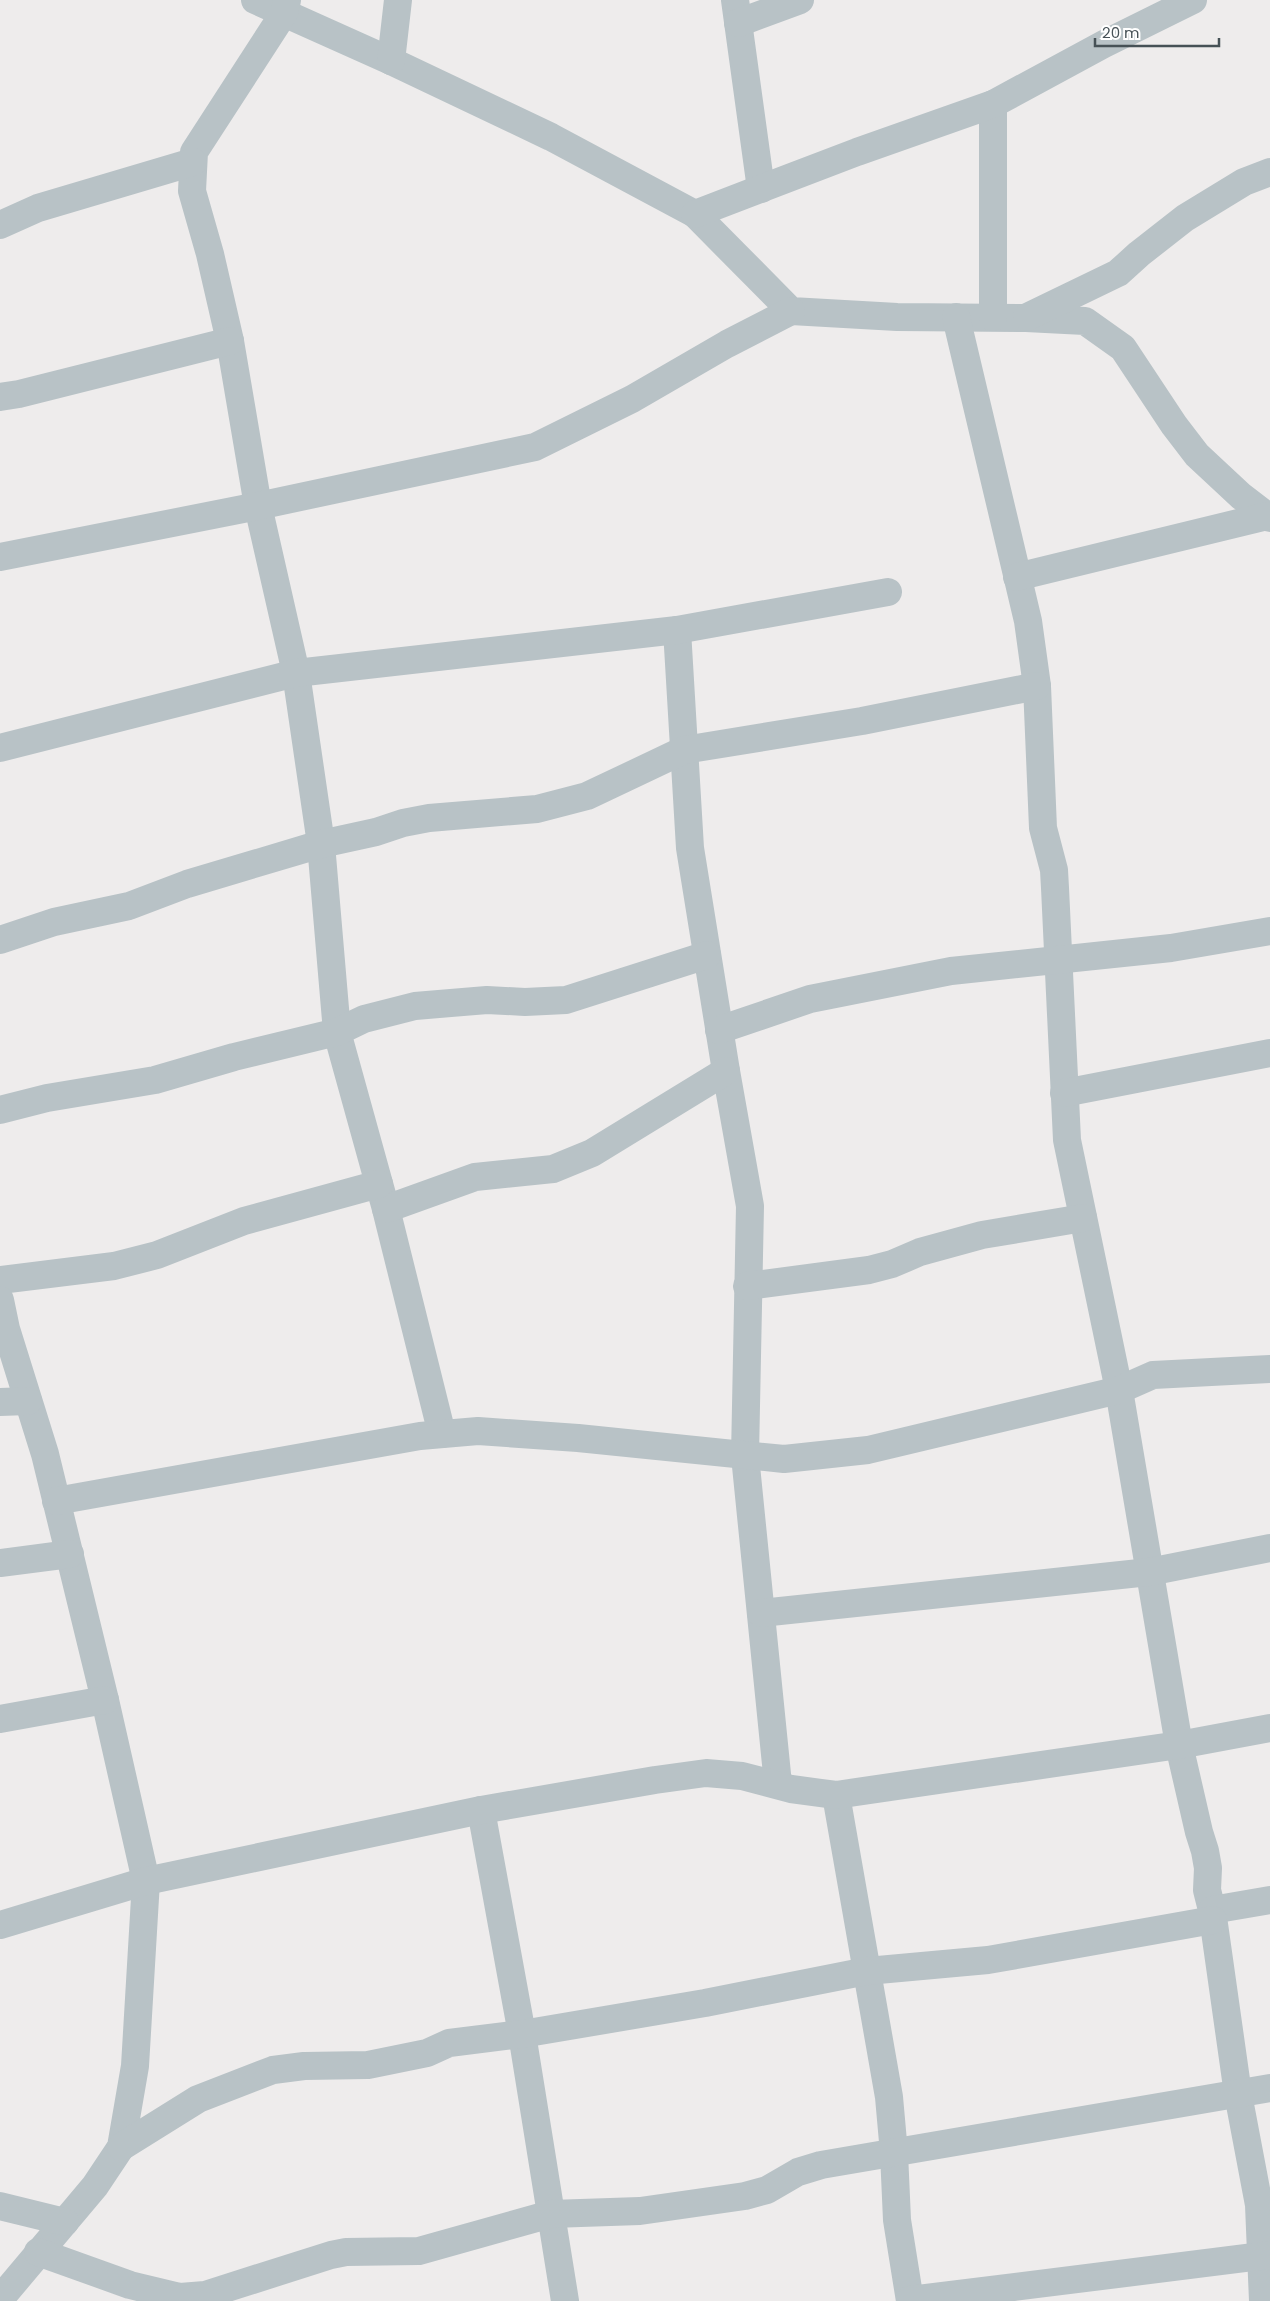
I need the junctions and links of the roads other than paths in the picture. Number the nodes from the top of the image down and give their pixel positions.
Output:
1 (254, 0) edge
2 (398, 0) edge
3 (800, 0) edge
4 (1193, 0) edge
5 (286, 6) edge
6 (737, 12) edge
7 (391, 61) junction
8 (992, 104) junction
9 (193, 162) junction
10 (1270, 172) edge
11 (761, 189) junction
12 (695, 214) junction
13 (0, 225) edge
14 (791, 311) junction
15 (956, 317) junction
16 (993, 317) junction
17 (1026, 318) junction
18 (230, 341) junction
19 (0, 397) edge
20 (258, 506) junction
21 (1268, 517) edge
22 (0, 557) edge
23 (1018, 577) junction
24 (888, 592) dead end
25 (677, 630) junction
26 (296, 673) junction
27 (1037, 686) junction
28 (0, 748) edge
29 (684, 750) junction
30 (321, 844) junction
31 (1270, 931) edge
32 (0, 940) edge
33 (707, 955) junction
34 (1057, 960) junction
35 (719, 1030) junction
36 (337, 1032) junction
37 (1270, 1053) edge
38 (726, 1071) junction
39 (1064, 1093) junction
40 (0, 1110) edge
41 (382, 1197) junction
42 (1083, 1218) junction
43 (0, 1280) edge
44 (747, 1286) junction
45 (0, 1300) edge
46 (1270, 1369) edge
47 (1119, 1390) junction
48 (28, 1400) junction
49 (0, 1402) edge
50 (442, 1434) junction
51 (745, 1456) junction
52 (56, 1501) junction
53 (1270, 1548) edge
54 (70, 1554) junction
55 (0, 1563) edge
56 (1149, 1572) junction
57 (761, 1613) junction
58 (105, 1700) junction
59 (0, 1720) edge
60 (1270, 1728) edge
61 (1179, 1745) junction
62 (778, 1784) junction
63 (836, 1795) junction
64 (481, 1810) junction
65 (146, 1881) junction
66 (1270, 1900) edge
67 (1213, 1915) junction
68 (0, 1925) edge
69 (867, 1971) junction
70 (522, 2034) junction
71 (1270, 2088) edge
72 (1238, 2094) junction
73 (121, 2147) junction
74 (894, 2153) junction
75 (0, 2206) edge
76 (552, 2214) junction
77 (65, 2222) junction
78 (38, 2252) junction
79 (1266, 2255) edge
80 (0, 2299) edge
81 (910, 2300) edge
82 (565, 2301) edge
83 (1263, 2301) edge

1 - 5 street
2 - 7 street
3 - 6 street
4 - 8 street
5 - 7 street
5 - 9 street
6 - 11 street
7 - 12 street
8 - 11 street
8 - 16 street
9 - 13 street
9 - 18 street
10 - 17 street
11 - 12 street
12 - 14 street
14 - 15 street
14 - 20 street
15 - 16 street
15 - 23 street
16 - 17 street
17 - 21 street
18 - 19 street
18 - 20 street
20 - 22 street
20 - 26 street
21 - 23 street
23 - 27 street
24 - 25 street
25 - 26 street
25 - 29 street
26 - 28 street
26 - 30 street
27 - 29 street
27 - 34 street
29 - 30 street
29 - 33 street
30 - 32 street
30 - 36 street
31 - 34 street
33 - 35 street
33 - 36 street
34 - 35 street
34 - 39 street
35 - 38 street
36 - 40 street
36 - 41 street
37 - 39 street
38 - 41 street
38 - 44 street
39 - 42 street
41 - 43 street
41 - 50 street
42 - 44 street
42 - 47 street
44 - 51 street
45 - 48 street
46 - 47 street
47 - 51 street
47 - 56 street
48 - 49 street
48 - 52 street
50 - 51 street
50 - 52 street
51 - 57 street
52 - 54 street
53 - 56 street
54 - 55 street
54 - 58 street
56 - 57 street
56 - 61 street
57 - 62 street
58 - 59 street
58 - 65 street
60 - 61 street
61 - 63 street
61 - 67 street
62 - 63 street
62 - 64 street
63 - 69 street
64 - 65 street
64 - 70 street
65 - 68 street
65 - 73 street
66 - 67 street
67 - 69 street
67 - 72 street
69 - 70 street
69 - 74 street
70 - 73 street
70 - 76 street
71 - 72 street
72 - 74 street
72 - 79 street
73 - 77 street
74 - 76 street
74 - 81 street
75 - 77 street
76 - 78 street
76 - 82 street
77 - 78 street
78 - 80 street
79 - 81 street
79 - 83 street

